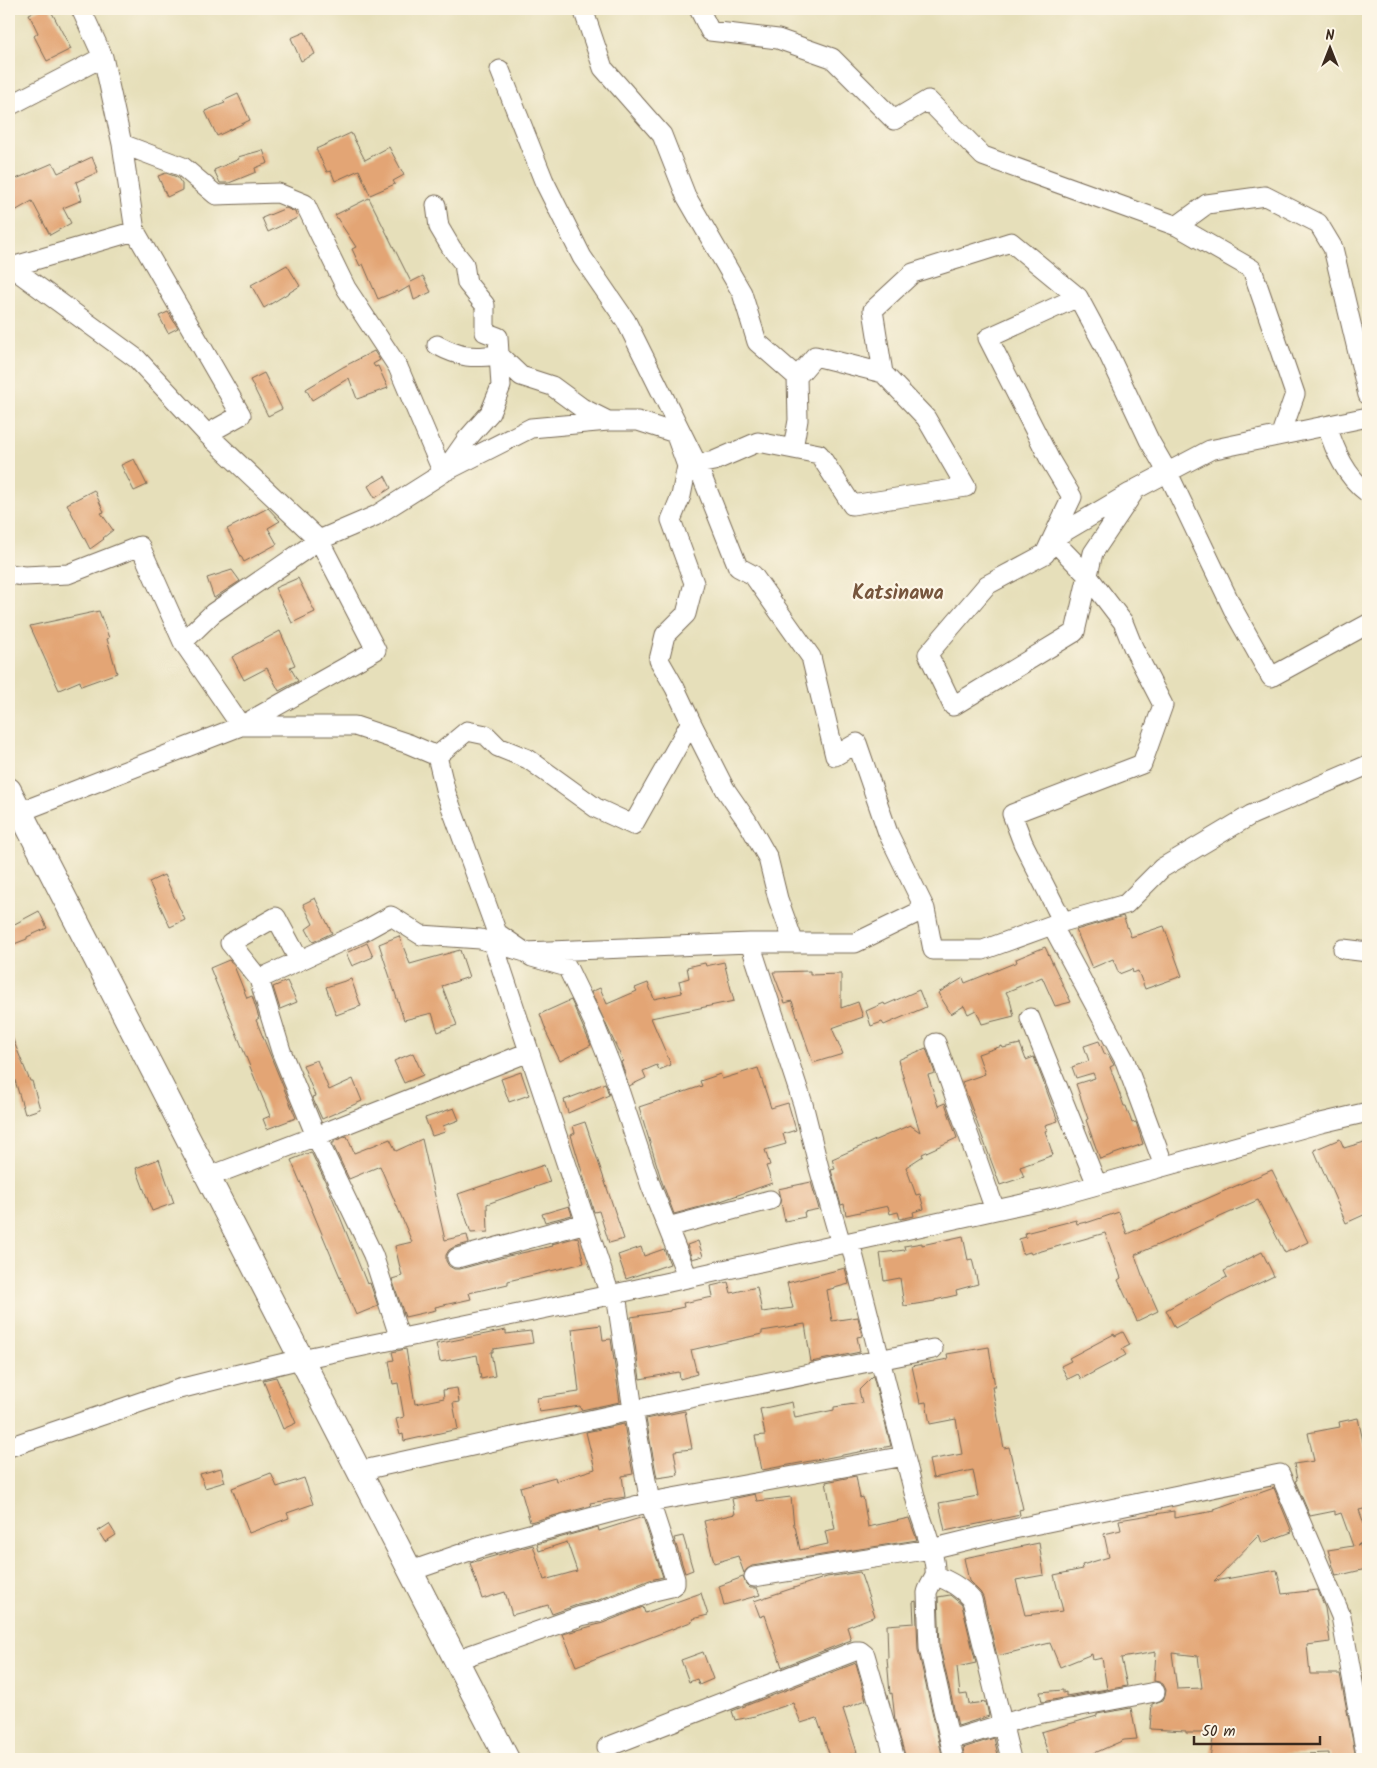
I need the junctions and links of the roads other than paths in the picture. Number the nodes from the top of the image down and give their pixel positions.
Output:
1 (81, 9) edge
2 (583, 9) edge
3 (699, 9) edge
4 (104, 57) junction
5 (500, 70) dead end
6 (9, 106) edge
7 (122, 144) junction
8 (436, 205) dead end
9 (1177, 226) junction
10 (135, 230) junction
11 (10, 267) edge
12 (1078, 297) junction
13 (436, 345) dead end
14 (499, 355) junction
15 (883, 373) junction
16 (797, 377) junction
17 (1368, 395) edge
18 (1368, 417) edge
19 (608, 421) junction
20 (1327, 426) junction
21 (207, 434) junction
22 (1281, 434) junction
23 (793, 449) junction
24 (692, 465) junction
25 (443, 473) junction
26 (1168, 473) junction
27 (1136, 490) junction
28 (1368, 493) edge
29 (1052, 539) junction
30 (319, 540) junction
31 (9, 574) edge
32 (1088, 575) junction
33 (1368, 624) edge
34 (183, 642) junction
35 (691, 722) junction
36 (241, 726) junction
37 (437, 756) junction
38 (1368, 765) edge
39 (9, 790) edge
40 (20, 812) junction
41 (925, 909) junction
42 (1058, 924) junction
43 (493, 943) junction
44 (750, 943) junction
45 (794, 943) junction
46 (1343, 949) dead end
47 (525, 952) junction
48 (1368, 952) edge
49 (299, 960) junction
50 (258, 979) junction
51 (1030, 1018) dead end
52 (936, 1043) dead end
53 (529, 1052) junction
54 (1368, 1112) edge
55 (316, 1136) junction
56 (1164, 1166) junction
57 (208, 1177) junction
58 (1097, 1185) junction
59 (770, 1200) dead end
60 (995, 1210) junction
61 (586, 1223) junction
62 (668, 1227) junction
63 (846, 1243) junction
64 (457, 1258) dead end
65 (688, 1278) junction
66 (613, 1294) junction
67 (400, 1339) junction
68 (933, 1349) dead end
69 (301, 1359) junction
70 (881, 1361) junction
71 (633, 1410) junction
72 (9, 1447) edge
73 (905, 1456) junction
74 (359, 1471) junction
75 (650, 1502) junction
76 (931, 1548) junction
77 (410, 1571) junction
78 (935, 1576) junction
79 (754, 1577) dead end
80 (456, 1660) junction
81 (1155, 1692) dead end
82 (1002, 1724) junction
83 (950, 1740) junction
84 (607, 1747) dead end
85 (1368, 1758) edge
86 (507, 1759) edge
87 (895, 1759) edge
88 (954, 1759) edge
89 (1011, 1759) edge

1 - 4 street
2 - 16 street
3 - 9 street
4 - 6 street
4 - 7 street
5 - 24 street
7 - 10 street
7 - 25 street
8 - 14 street
9 - 17 street
9 - 22 street
10 - 11 street
10 - 21 street
11 - 21 street
12 - 15 street
12 - 26 street
12 - 29 street
13 - 14 street
14 - 19 street
14 - 25 street
15 - 16 street
15 - 23 street
16 - 23 street
18 - 20 street
19 - 24 street
19 - 25 street
20 - 22 street
20 - 28 street
21 - 30 street
22 - 26 street
23 - 24 street
24 - 35 street
24 - 41 street
25 - 30 street
26 - 27 street
26 - 33 street
27 - 29 street
27 - 32 street
29 - 32 street
29 - 32 street
30 - 34 street
30 - 36 street
31 - 34 street
32 - 42 street
34 - 36 street
35 - 37 street
35 - 45 street
36 - 37 street
36 - 40 street
37 - 47 street
38 - 42 street
39 - 40 main road
40 - 57 main road
41 - 42 street
41 - 45 street
42 - 56 street
43 - 47 street
43 - 49 street
43 - 53 street
44 - 45 street
44 - 47 street
44 - 63 street
46 - 48 street
47 - 62 street
49 - 50 street
49 - 50 street
50 - 55 street
51 - 58 street
52 - 60 street
53 - 55 street
53 - 61 street
54 - 56 street
55 - 57 street
55 - 67 street
56 - 58 street
57 - 69 main road
58 - 60 street
59 - 62 street
60 - 63 street
61 - 64 street
61 - 66 street
62 - 65 street
63 - 65 street
63 - 70 street
65 - 66 street
66 - 67 street
66 - 71 street
67 - 69 street
68 - 70 street
69 - 72 street
69 - 74 main road
70 - 71 street
70 - 73 street
71 - 74 street
71 - 75 street
73 - 75 street
73 - 76 street
74 - 77 main road
75 - 77 street
75 - 80 street
76 - 78 street
76 - 79 street
76 - 85 street
77 - 80 main road
78 - 82 street
78 - 83 street
80 - 86 main road
81 - 82 street
82 - 83 street
82 - 89 street
83 - 88 street
84 - 87 street

